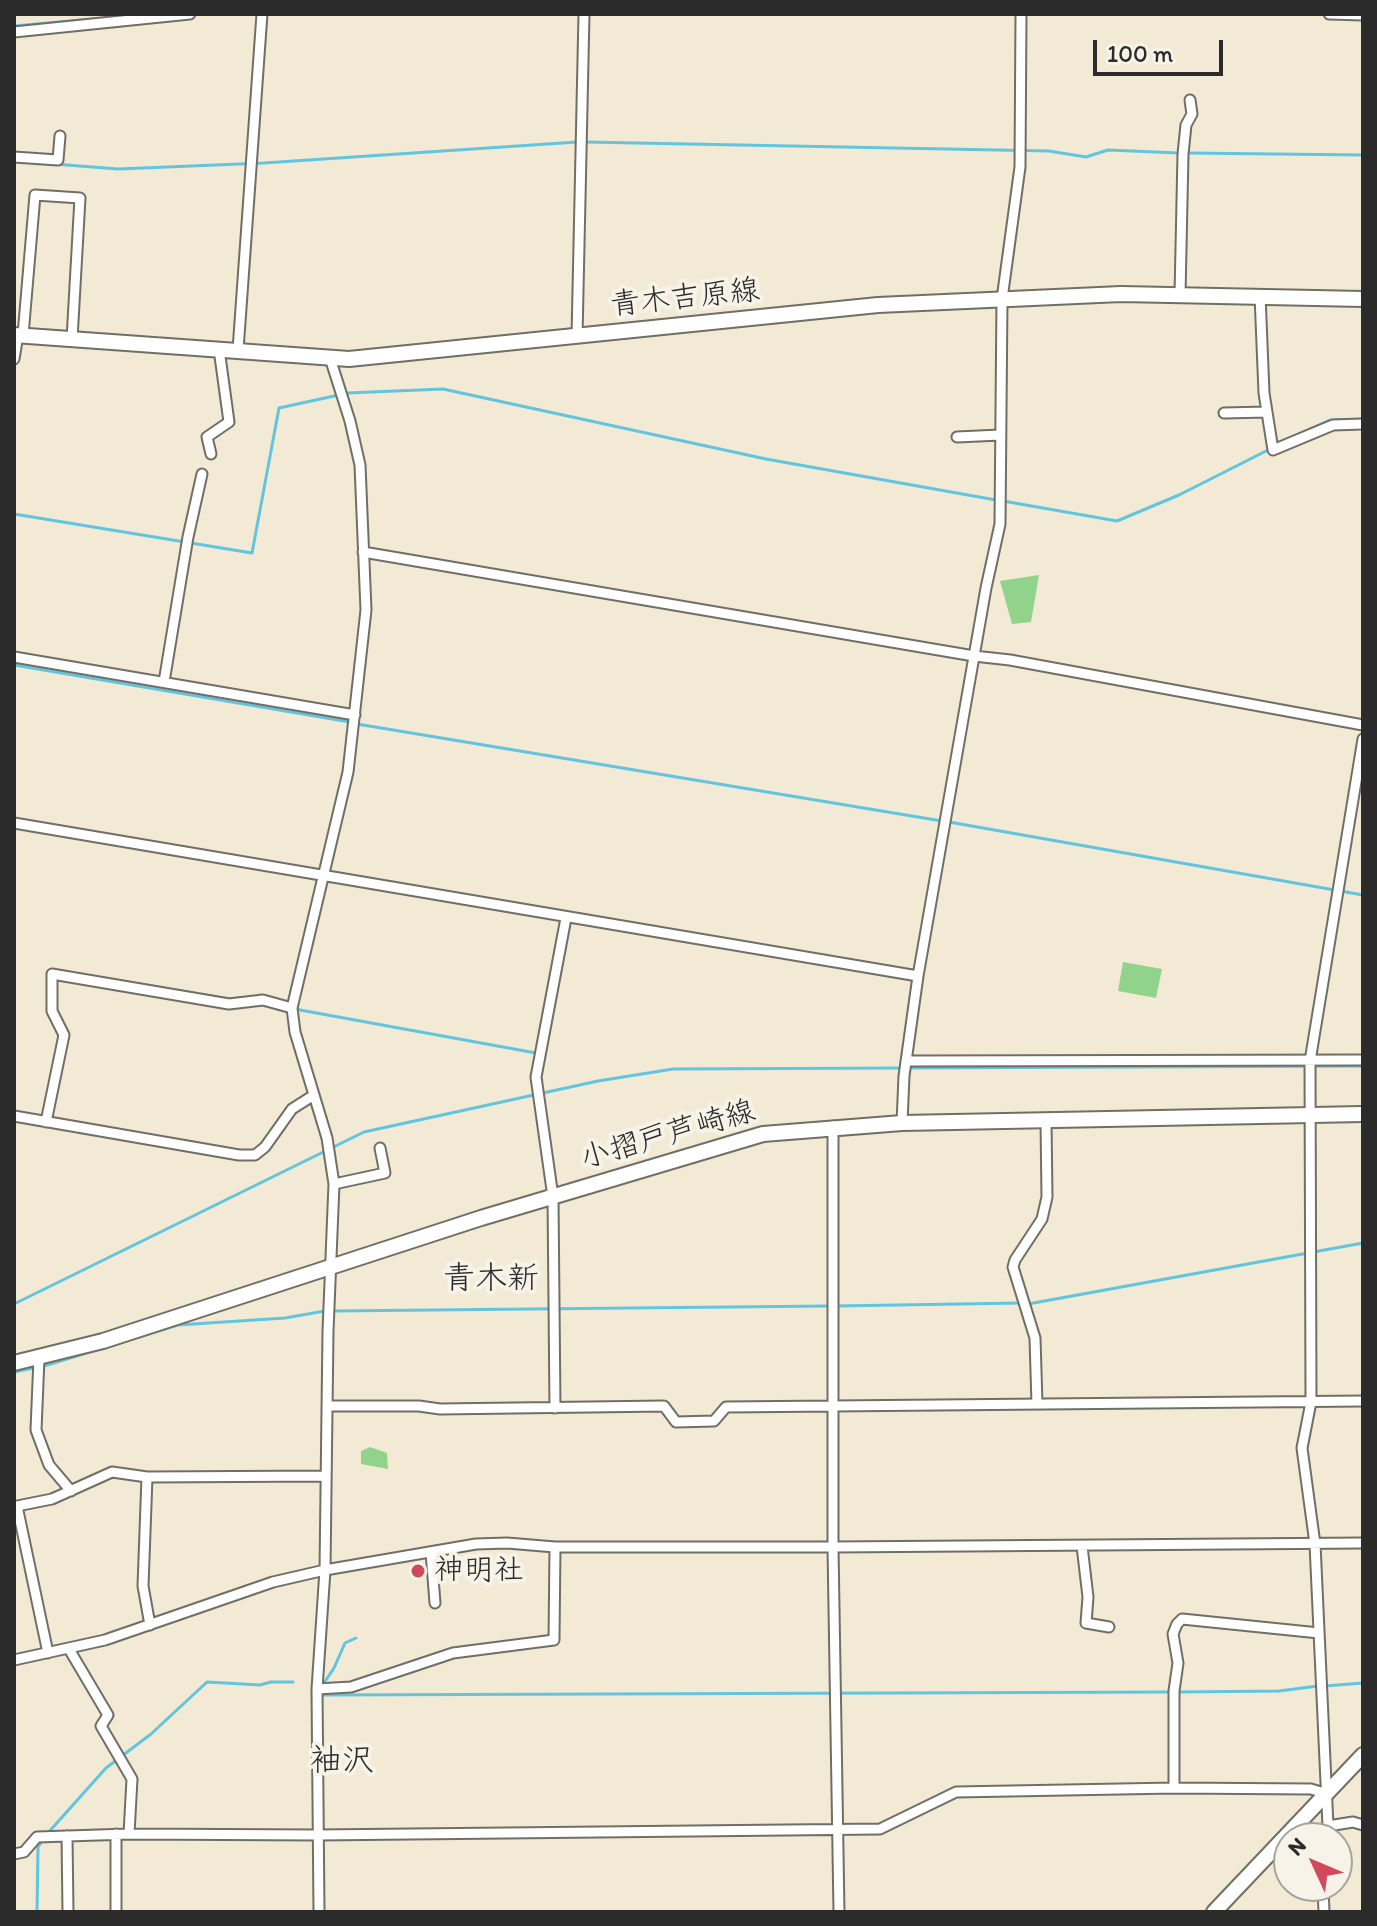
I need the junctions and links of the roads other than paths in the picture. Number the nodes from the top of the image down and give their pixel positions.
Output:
1 (190, 14) edge
2 (262, 14) edge
3 (584, 14) edge
4 (1021, 14) edge
5 (1329, 14) edge
6 (1363, 15) edge
7 (14, 32) edge
8 (1190, 100) dead end
9 (60, 136) dead end
10 (14, 157) edge
11 (1180, 295) junction
12 (1260, 295) junction
13 (1002, 299) junction
14 (1363, 299) edge
15 (18, 335) edge
16 (577, 337) junction
17 (72, 339) junction
18 (219, 349) junction
19 (238, 350) junction
20 (330, 358) junction
21 (14, 359) edge
22 (1267, 412) junction
23 (1224, 413) dead end
24 (1363, 424) edge
25 (1000, 435) junction
26 (957, 437) dead end
27 (211, 454) dead end
28 (202, 474) dead end
29 (363, 552) junction
30 (974, 656) junction
31 (14, 657) edge
32 (164, 682) junction
33 (355, 715) junction
34 (1363, 725) edge
35 (1363, 739) edge
36 (14, 823) edge
37 (323, 875) junction
38 (566, 918) junction
39 (918, 976) junction
40 (292, 1008) junction
41 (1363, 1060) edge
42 (906, 1061) junction
43 (1310, 1061) junction
44 (314, 1095) junction
45 (1363, 1114) edge
46 (1309, 1115) junction
47 (14, 1116) edge
48 (1046, 1121) junction
49 (46, 1122) junction
50 (902, 1123) junction
51 (833, 1126) junction
52 (380, 1148) dead end
53 (334, 1184) junction
54 (553, 1197) junction
55 (330, 1266) junction
56 (39, 1358) junction
57 (14, 1363) edge
58 (1363, 1401) edge
59 (1311, 1402) junction
60 (1037, 1404) junction
61 (327, 1406) junction
62 (832, 1406) junction
63 (555, 1408) junction
64 (326, 1476) junction
65 (147, 1477) junction
66 (71, 1491) junction
67 (15, 1506) edge
68 (1363, 1543) edge
69 (1315, 1544) junction
70 (1082, 1546) junction
71 (555, 1547) junction
72 (833, 1547) junction
73 (431, 1552) junction
74 (325, 1570) junction
75 (435, 1603) dead end
76 (150, 1625) junction
77 (1109, 1627) dead end
78 (1319, 1633) junction
79 (69, 1649) junction
80 (48, 1653) junction
81 (14, 1660) edge
82 (317, 1689) junction
83 (1363, 1755) edge
84 (1174, 1788) junction
85 (1324, 1793) junction
86 (1328, 1822) edge
87 (838, 1828) junction
88 (116, 1834) junction
89 (129, 1834) junction
90 (318, 1835) junction
91 (67, 1836) junction
92 (14, 1854) edge
93 (68, 1912) edge
94 (116, 1912) edge
95 (319, 1912) edge
96 (839, 1912) edge
97 (1214, 1912) edge

1 - 7 street
2 - 19 street
3 - 16 street
4 - 13 street
5 - 6 street
8 - 11 street
9 - 10 street
11 - 12 main road, 青木吉原線
11 - 13 main road, 青木吉原線
12 - 14 main road, 青木吉原線
12 - 22 street
13 - 16 main road, 青木吉原線
13 - 25 street
15 - 17 main road, 青木吉原線
15 - 17 street
15 - 21 street
16 - 20 main road, 青木吉原線
17 - 18 main road, 青木吉原線
18 - 19 main road, 青木吉原線
18 - 27 street
19 - 20 main road, 青木吉原線
20 - 29 street
22 - 23 street
22 - 24 street
25 - 26 street
25 - 30 street
28 - 32 street
29 - 30 street
29 - 33 street
30 - 34 street
30 - 39 street
31 - 32 street
32 - 33 street
33 - 37 street
35 - 43 street
36 - 37 street
37 - 38 street
37 - 40 street
38 - 39 street
38 - 54 street
39 - 42 street
40 - 44 street
40 - 49 street
41 - 43 street
42 - 43 street
42 - 50 street
43 - 46 street
44 - 49 street
44 - 53 street
45 - 46 main road, 小摺戸芦崎線
46 - 48 main road, 小摺戸芦崎線
46 - 59 street
47 - 49 street
48 - 50 main road, 小摺戸芦崎線
48 - 60 street
50 - 51 main road, 小摺戸芦崎線
51 - 54 main road, 小摺戸芦崎線
51 - 62 street
52 - 53 street
53 - 55 street
54 - 55 main road, 小摺戸芦崎線
54 - 63 street
55 - 56 main road, 小摺戸芦崎線
55 - 61 street
56 - 57 main road, 小摺戸芦崎線
56 - 66 street
58 - 59 street
59 - 60 street
59 - 69 street
60 - 62 street
61 - 63 street
61 - 64 street
62 - 63 street
62 - 72 street
64 - 65 street
64 - 74 street
65 - 66 street
65 - 76 street
66 - 67 street
67 - 80 street
68 - 69 street
69 - 70 street
69 - 78 street
70 - 72 street
70 - 77 street
71 - 72 street
71 - 73 street
71 - 82 street
72 - 87 street
73 - 74 street
73 - 75 street
74 - 76 street
74 - 82 street
76 - 79 street
78 - 84 street
78 - 85 street
79 - 80 street
79 - 89 street
80 - 81 street
82 - 90 street
83 - 85 main road
84 - 85 street
84 - 87 street
85 - 86 street
85 - 97 main road
87 - 90 street
87 - 96 street
88 - 89 street
88 - 91 street
88 - 94 street
89 - 90 street
90 - 95 street
91 - 92 street
91 - 93 street

